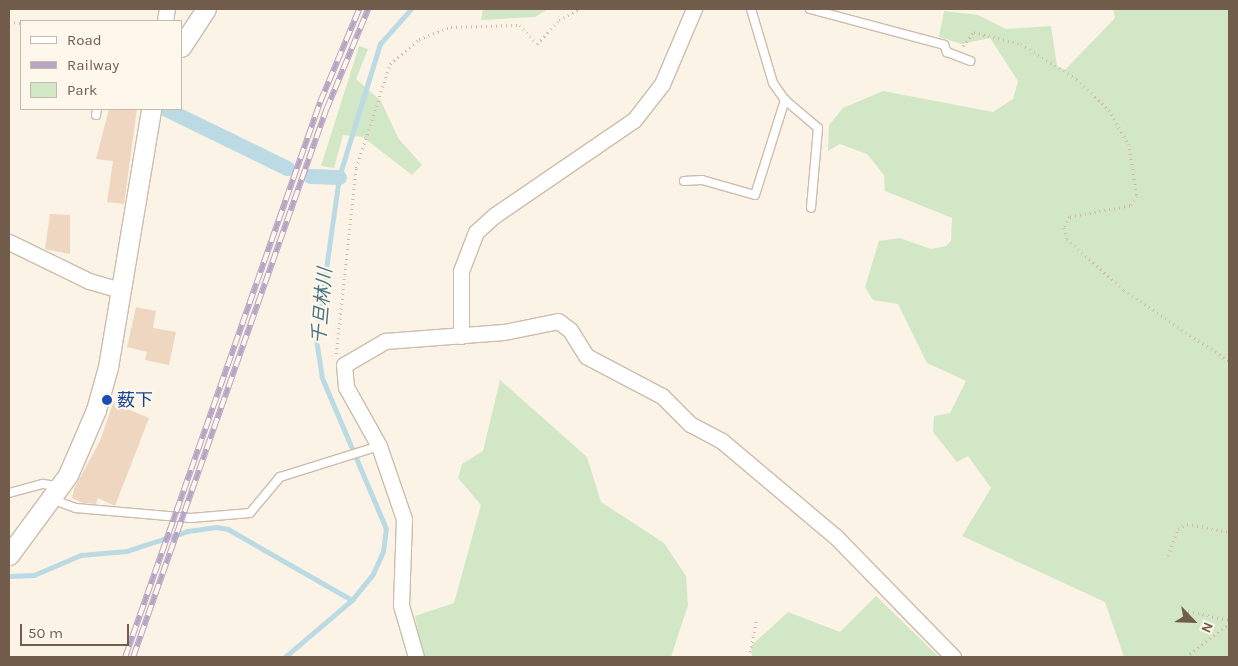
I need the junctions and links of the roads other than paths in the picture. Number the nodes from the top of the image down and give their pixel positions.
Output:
1 (206, 9) edge
2 (694, 9) edge
3 (751, 9) edge
4 (810, 9) edge
5 (182, 45) edge
6 (970, 60) dead end
7 (786, 100) junction
8 (151, 110) edge
9 (684, 180) dead end
10 (811, 208) dead end
11 (9, 242) edge
12 (121, 290) junction
13 (460, 336) junction
14 (379, 446) junction
15 (9, 493) edge
16 (56, 493) junction
17 (9, 555) edge
18 (416, 657) edge
19 (953, 657) edge

1 - 5 street
2 - 13 street
3 - 7 lane
4 - 6 lane
7 - 9 lane
7 - 10 lane
8 - 12 street
11 - 12 street
12 - 16 street
13 - 14 street
13 - 19 street
14 - 16 lane
14 - 18 street
15 - 16 lane
16 - 17 street

